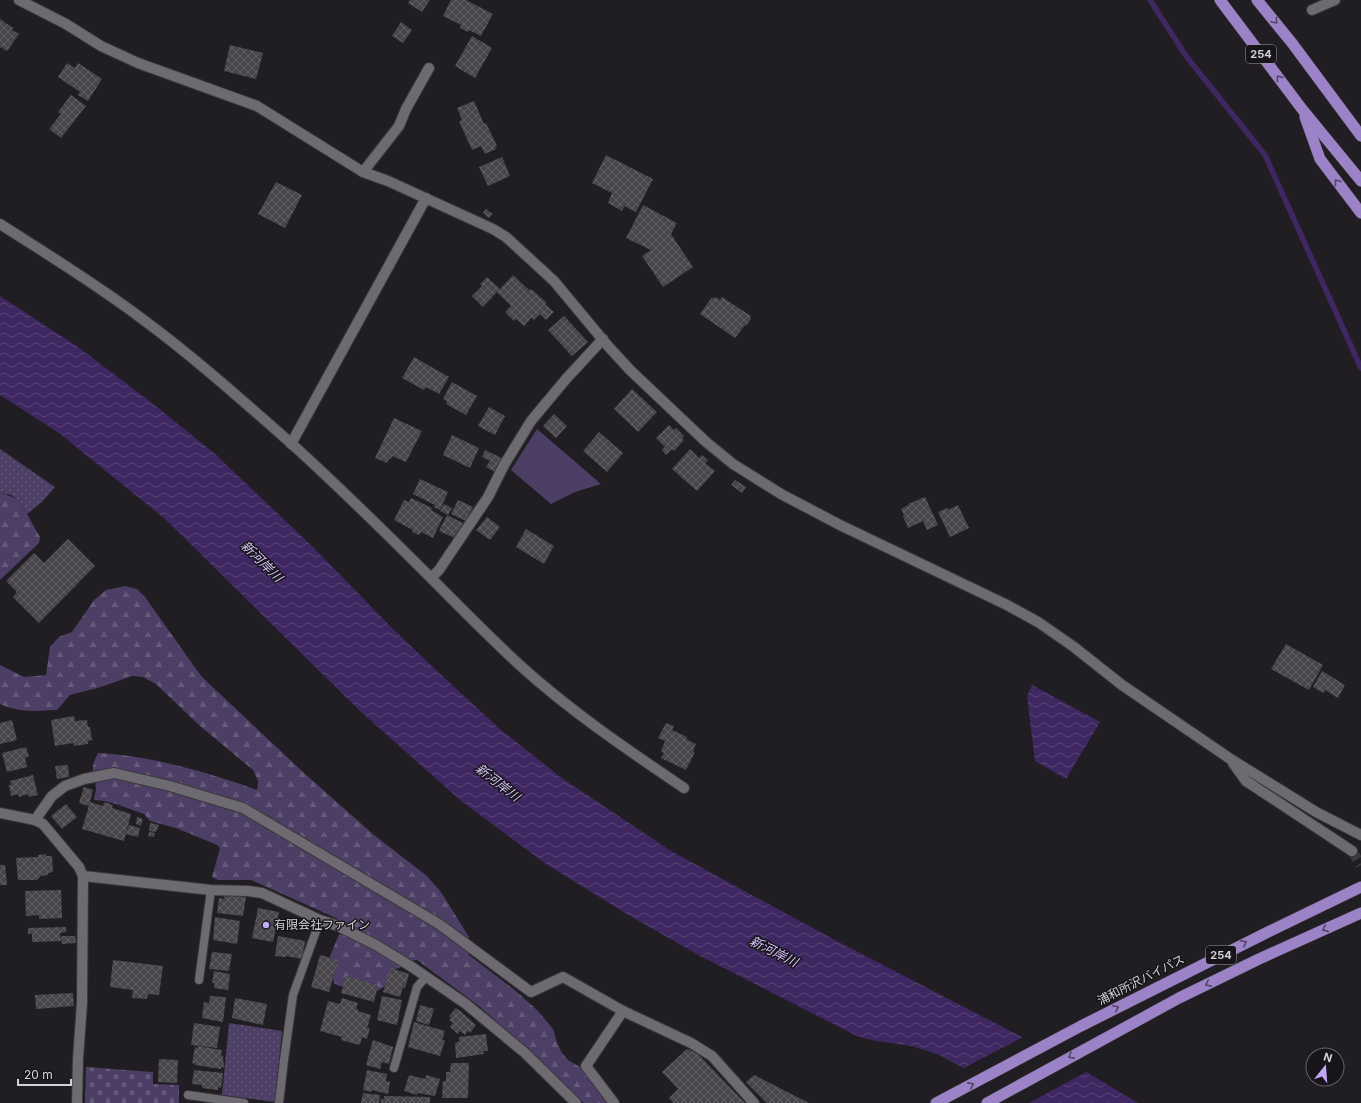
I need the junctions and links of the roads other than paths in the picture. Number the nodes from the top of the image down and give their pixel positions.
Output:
1 (19, 0) edge
2 (1220, 0) edge
3 (1257, 0) edge
4 (1335, 0) edge
5 (1312, 10) dead end
6 (1292, 43) junction
7 (429, 68) dead end
8 (1302, 109) junction
9 (1361, 123) edge
10 (1361, 136) edge
11 (363, 172) junction
12 (1361, 181) edge
13 (426, 198) junction
14 (1361, 213) edge
15 (0, 224) edge
16 (603, 340) junction
17 (291, 444) junction
18 (431, 578) junction
19 (1229, 758) junction
20 (684, 788) dead end
21 (0, 813) edge
22 (35, 820) junction
23 (1361, 835) edge
24 (1352, 850) tunnel mouth
25 (83, 876) junction
26 (1361, 887) edge
27 (211, 890) junction
28 (1361, 913) edge
29 (320, 920) junction
30 (426, 977) junction
31 (199, 980) dead end
32 (623, 1011) junction
33 (394, 1068) dead end
34 (188, 1095) dead end
35 (77, 1103) edge
36 (244, 1103) edge
37 (279, 1103) edge
38 (576, 1103) edge
39 (614, 1103) edge
40 (754, 1103) edge
41 (936, 1103) edge
42 (987, 1103) edge

1 - 11 street
8 -> 2 highway, 254
3 -> 6 highway, 254
4 - 5 street
6 - 9 highway, 254
6 - 10 highway, 254
7 - 11 street
8 - 12 highway, 254
14 -> 8 highway, 254
11 - 13 street
13 - 16 street
13 - 17 street
15 - 17 street
16 - 18 street
16 - 19 street
17 - 18 street
18 - 20 street
19 - 23 street
19 - 24 street
21 - 22 street
22 - 25 street
22 - 32 street
25 - 27 street
25 - 35 street
41 -> 26 highway, 浦和所沢バイパス / 254
27 - 29 street
27 - 31 lane
28 -> 42 highway, 254
29 - 30 street
29 - 37 lane
30 - 33 lane
30 - 38 street
32 - 39 street
32 - 40 street
34 - 36 lane

